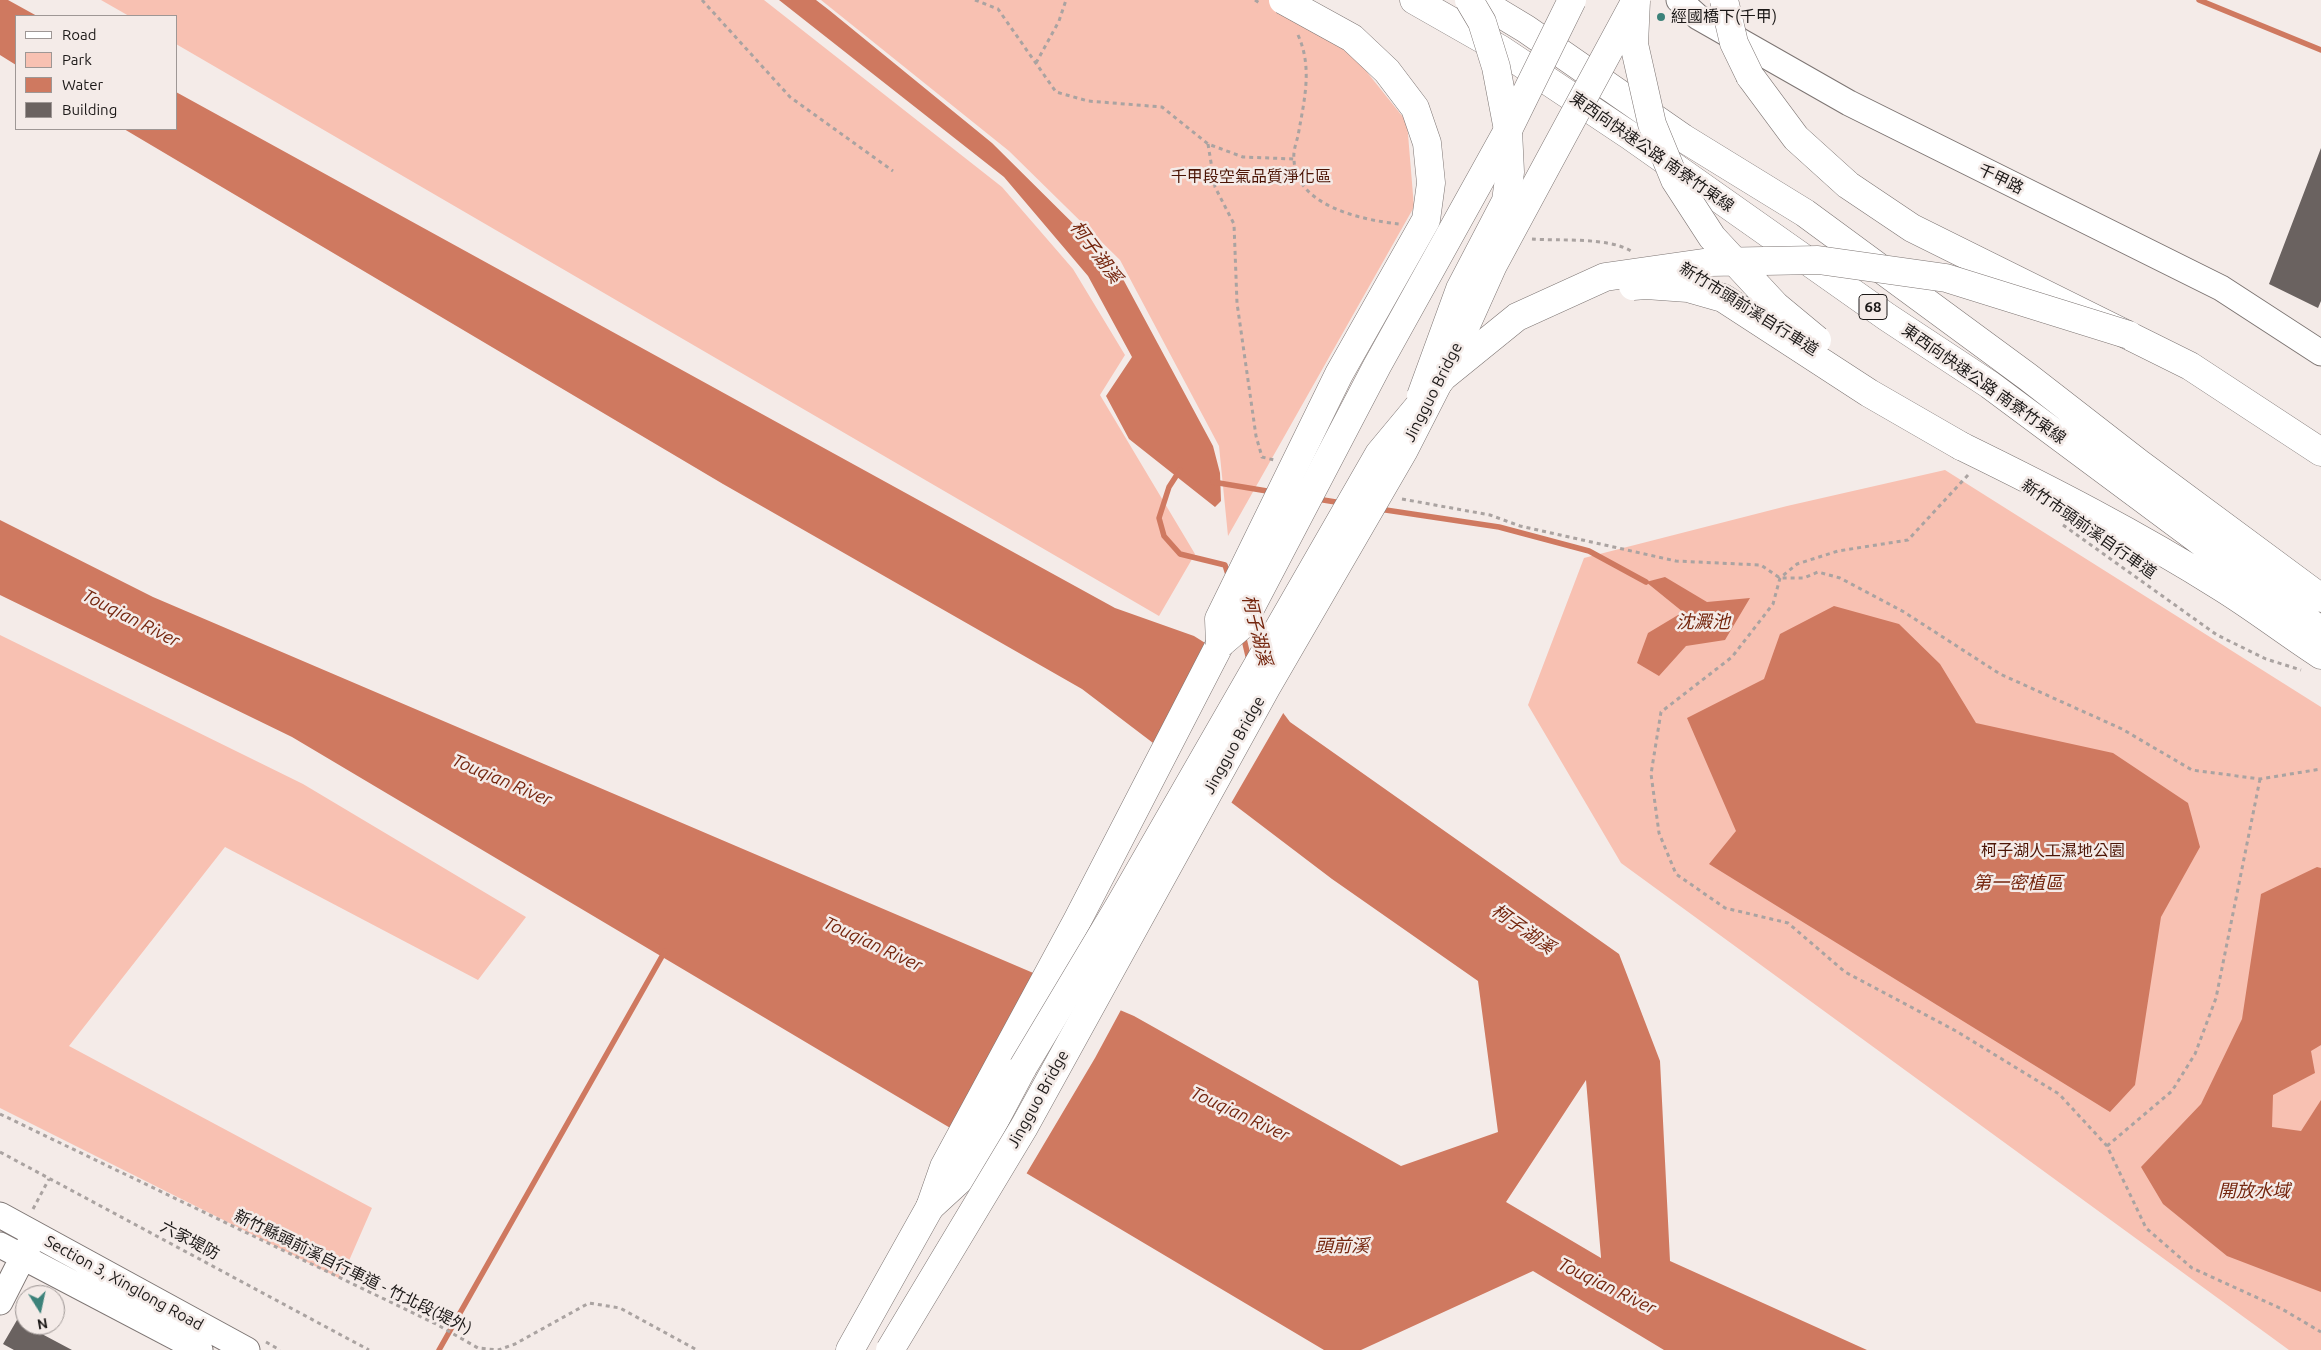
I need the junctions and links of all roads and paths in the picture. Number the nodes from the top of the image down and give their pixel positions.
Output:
1 (702, 0) edge
2 (975, 0) edge
3 (1066, 0) edge
4 (1255, 0) edge
5 (1414, 0) edge
6 (1469, 0) edge
7 (1478, 0) edge
8 (1572, 0) edge
9 (1636, 0) edge
10 (1724, 0) edge
11 (1677, 1) edge
12 (1273, 3) edge
13 (1297, 34) dead end
14 (1036, 63) junction
15 (1508, 130) junction
16 (1208, 144) junction
17 (1294, 159) junction
18 (893, 171) dead end
19 (1402, 224) dead end
20 (1525, 239) dead end
21 (1638, 254) dead end
22 (2129, 335) junction
23 (2321, 353) edge
24 (1961, 446) junction
25 (1404, 450) junction
26 (2321, 452) edge
27 (1281, 462) dead end
28 (1971, 472) dead end
29 (1393, 497) dead end
30 (2062, 524) dead end
31 (1780, 578) junction
32 (2321, 598) edge
33 (2321, 631) edge
34 (1220, 644) junction
35 (2312, 663) edge
36 (2321, 769) edge
37 (2260, 779) junction
38 (0, 1114) edge
39 (2107, 1146) junction
40 (0, 1152) edge
41 (49, 1178) junction
42 (930, 1207) junction
43 (0, 1216) edge
44 (34, 1222) junction
45 (0, 1245) edge
46 (24, 1257) junction
47 (0, 1302) edge
48 (2321, 1332) edge
49 (200, 1350) edge
50 (247, 1350) edge
51 (369, 1350) edge
52 (696, 1350) edge
53 (850, 1350) edge
54 (890, 1350) edge

1 - 18 path
2 - 14 path
3 - 14 path
4 - 12 path
5 - 33 main road, 東西向快速公路 南寮竹東線 / 68
6 - 15 main road, bridge
7 - 32 main road, 東西向快速公路 南寮竹東線 / 68
8 - 15 main road, bridge
9 - 24 main road, bridge
9 - 25 main road, Jingguo Bridge, bridge
10 - 22 main road, bridge
11 - 23 street, 千甲路
12 - 34 main road, bridge
13 - 17 path
14 - 16 path
15 - 25 main road, bridge
15 - 34 main road, bridge
16 - 17 path
16 - 27 path
17 - 19 path
20 - 21 path
22 - 26 main road
22 - 42 main road, bridge
24 - 25 main road, bridge
24 - 35 main road
25 - 54 main road, Jingguo Bridge, bridge
28 - 31 path
29 - 31 path
30 - 35 path, 新竹市頭前溪自行車道
31 - 37 path
31 - 39 path
34 - 42 main road
36 - 37 path
37 - 39 path
38 - 52 path, 新竹縣頭前溪自行車道 - 竹北段(堤外)
39 - 48 path
40 - 41 path, 六家堤防
41 - 44 path
41 - 51 path, 六家堤防
42 - 53 main road
43 - 44 street, Section 3, Xinglong Road
44 - 46 street
44 - 50 street, Section 3, Xinglong Road
45 - 46 street, Section 3, Xinglong Road
46 - 47 street
46 - 49 street, Section 3, Xinglong Road

